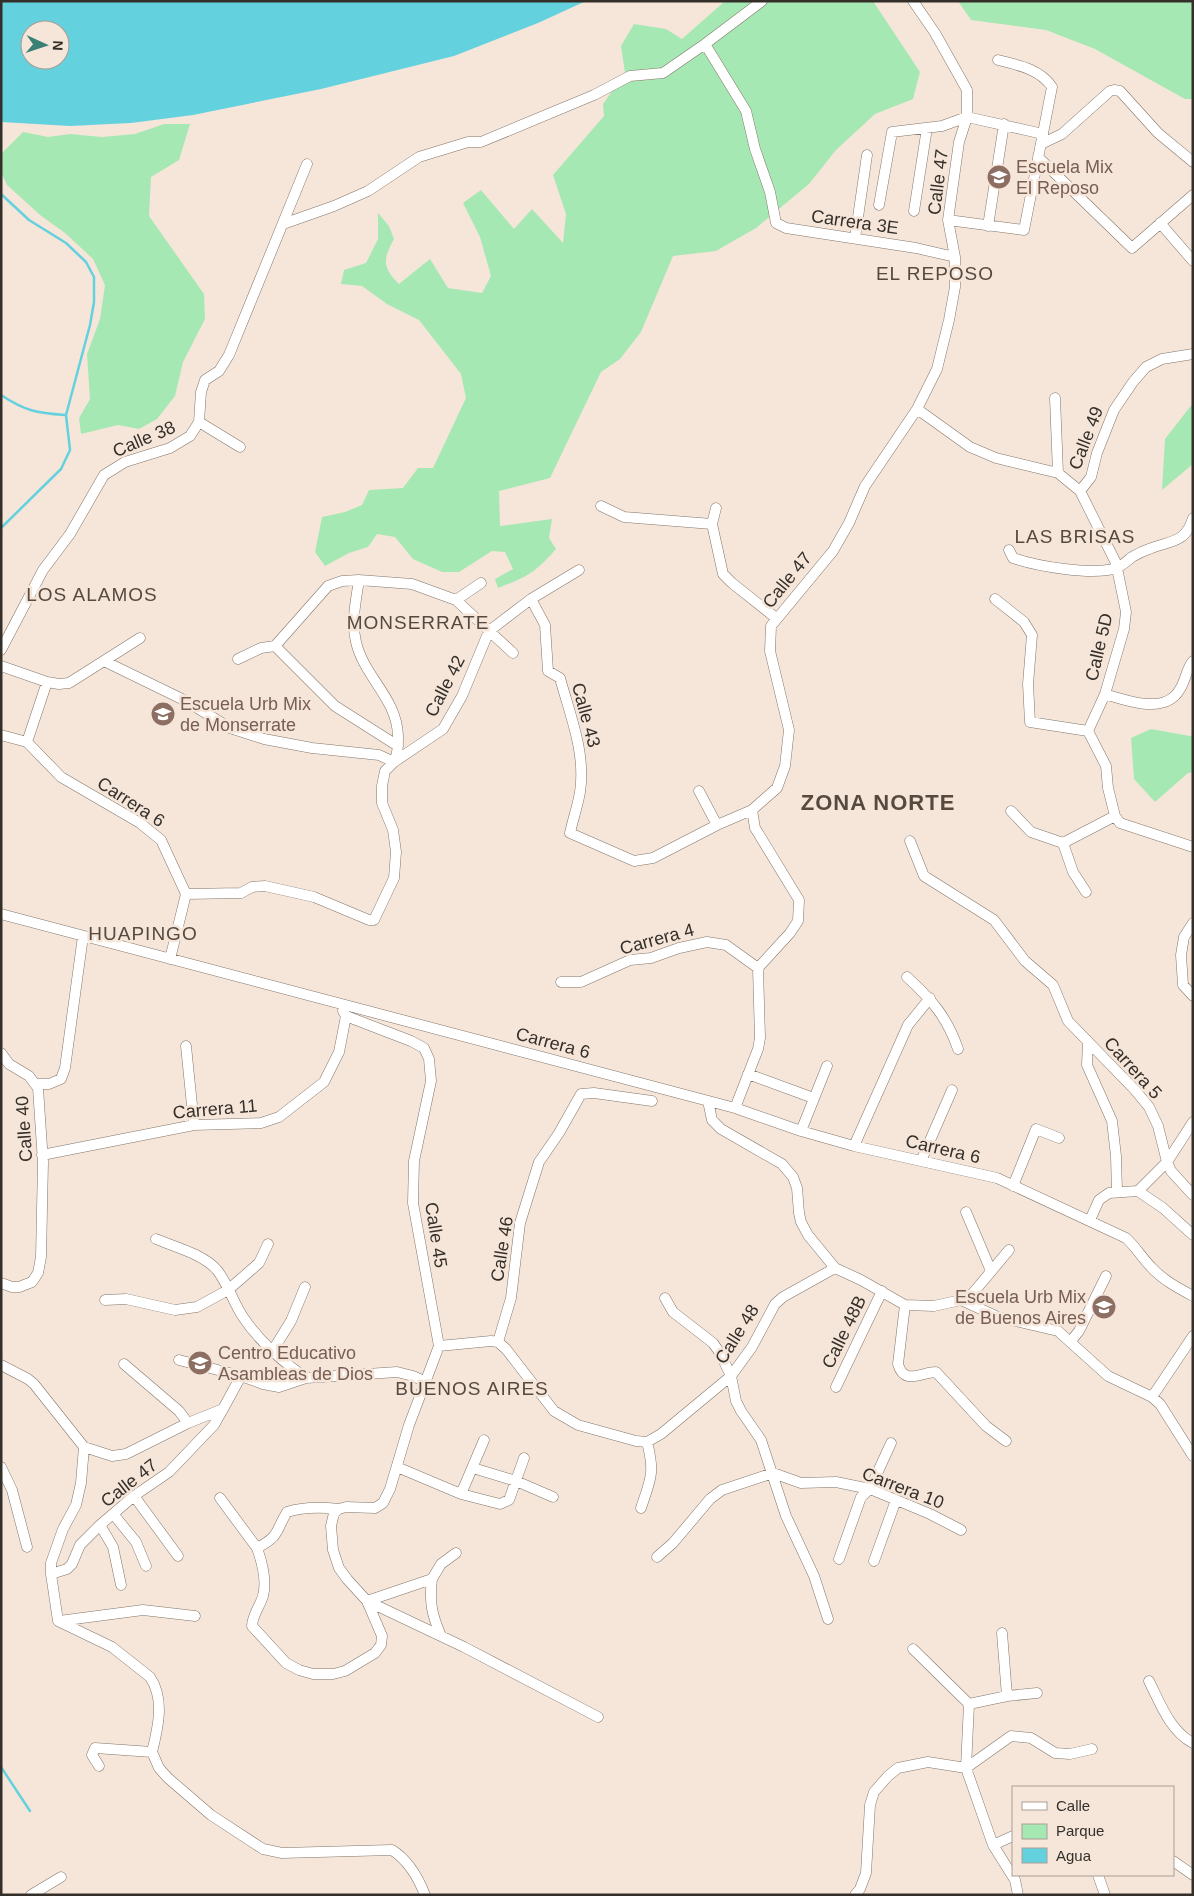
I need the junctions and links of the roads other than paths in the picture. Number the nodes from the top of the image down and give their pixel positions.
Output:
1 (762, 1) edge
2 (913, 1) edge
3 (705, 44) junction
4 (998, 60) dead end
5 (967, 117) junction
6 (1004, 124) junction
7 (927, 128) junction
8 (1042, 139) junction
9 (867, 155) dead end
10 (1038, 157) junction
11 (1193, 162) edge
12 (307, 164) dead end
13 (1193, 195) edge
14 (878, 205) dead end
15 (914, 211) dead end
16 (948, 220) junction
17 (1160, 223) junction
18 (283, 224) junction
19 (988, 226) junction
20 (855, 238) junction
21 (955, 257) junction
22 (1193, 261) edge
23 (1193, 354) edge
24 (1055, 398) dead end
25 (917, 408) junction
26 (199, 422) junction
27 (240, 447) dead end
28 (1058, 473) junction
29 (1080, 491) junction
30 (601, 506) dead end
31 (716, 508) dead end
32 (1193, 518) edge
33 (712, 524) junction
34 (1191, 533) edge
35 (1009, 550) dead end
36 (1118, 568) junction
37 (579, 570) dead end
38 (359, 580) junction
39 (481, 583) dead end
40 (995, 599) dead end
41 (456, 600) junction
42 (531, 600) junction
43 (776, 618) junction
44 (489, 631) junction
45 (140, 638) dead end
46 (275, 646) junction
47 (1, 650) edge
48 (512, 653) dead end
49 (238, 659) dead end
50 (104, 661) junction
51 (1193, 661) edge
52 (1, 666) edge
53 (48, 682) junction
54 (1105, 694) junction
55 (1088, 731) junction
56 (1, 735) edge
57 (27, 742) junction
58 (398, 746) junction
59 (394, 762) junction
60 (699, 791) dead end
61 (752, 810) junction
62 (1011, 811) dead end
63 (1115, 816) junction
64 (717, 825) junction
65 (570, 833) joint
66 (910, 842) dead end
67 (1063, 843) junction
68 (1193, 847) edge
69 (1086, 892) dead end
70 (186, 894) junction
71 (1, 914) edge
72 (1193, 923) edge
73 (83, 936) junction
74 (170, 959) junction
75 (758, 968) junction
76 (907, 977) dead end
77 (561, 982) dead end
78 (1193, 996) edge
79 (930, 998) junction
80 (338, 1003) junction
81 (346, 1016) junction
82 (1088, 1042) junction
83 (186, 1046) dead end
84 (958, 1049) dead end
85 (1, 1053) edge
86 (5, 1066) edge
87 (826, 1066) dead end
88 (748, 1074) junction
89 (35, 1084) junction
90 (952, 1090) dead end
91 (808, 1096) dead end
92 (652, 1101) dead end
93 (708, 1101) junction
94 (735, 1108) junction
95 (1193, 1122) edge
96 (194, 1125) junction
97 (801, 1131) junction
98 (1059, 1138) dead end
99 (854, 1146) junction
100 (42, 1155) junction
101 (921, 1161) junction
102 (1167, 1162) junction
103 (1014, 1186) junction
104 (1138, 1191) junction
105 (1117, 1192) junction
106 (1193, 1195) edge
107 (966, 1212) dead end
108 (1090, 1220) junction
109 (1193, 1235) edge
110 (156, 1239) dead end
111 (268, 1244) dead end
112 (1010, 1250) dead end
113 (835, 1268) junction
114 (991, 1271) junction
115 (1106, 1276) dead end
116 (1, 1283) edge
117 (305, 1287) dead end
118 (228, 1290) junction
119 (882, 1292) junction
120 (1193, 1296) edge
121 (666, 1298) dead end
122 (105, 1300) dead end
123 (961, 1300) junction
124 (905, 1305) junction
125 (1193, 1336) edge
126 (1071, 1341) junction
127 (498, 1342) junction
128 (439, 1346) junction
129 (273, 1350) junction
130 (179, 1360) dead end
131 (124, 1364) dead end
132 (1, 1365) edge
133 (241, 1376) junction
134 (731, 1376) junction
135 (306, 1378) junction
136 (426, 1382) junction
137 (836, 1386) dead end
138 (1152, 1397) junction
139 (223, 1409) junction
140 (188, 1423) junction
141 (484, 1440) dead end
142 (1006, 1441) dead end
143 (647, 1442) junction
144 (891, 1443) dead end
145 (84, 1447) junction
146 (1193, 1456) edge
147 (524, 1458) dead end
148 (1, 1467) edge
149 (397, 1467) junction
150 (473, 1468) junction
151 (773, 1473) junction
152 (516, 1481) junction
153 (870, 1489) junction
154 (461, 1494) junction
155 (134, 1496) junction
156 (553, 1497) dead end
157 (220, 1498) dead end
158 (896, 1500) junction
159 (641, 1508) dead end
160 (338, 1509) junction
161 (114, 1515) junction
162 (100, 1525) junction
163 (961, 1530) dead end
164 (27, 1547) dead end
165 (257, 1548) junction
166 (456, 1553) dead end
167 (178, 1556) dead end
168 (657, 1558) dead end
169 (839, 1559) dead end
170 (874, 1561) dead end
171 (146, 1566) dead end
172 (51, 1574) junction
173 (432, 1579) junction
174 (121, 1585) dead end
175 (367, 1601) junction
176 (195, 1616) dead end
177 (828, 1619) dead end
178 (58, 1621) junction
179 (1002, 1633) dead end
180 (440, 1636) junction
181 (913, 1649) dead end
182 (1149, 1681) dead end
183 (1037, 1693) dead end
184 (1007, 1696) junction
185 (969, 1704) junction
186 (598, 1717) dead end
187 (1193, 1743) edge
188 (1092, 1748) dead end
189 (152, 1752) junction
190 (99, 1766) dead end
191 (966, 1768) junction
192 (1012, 1836) edge
193 (993, 1845) junction
194 (1174, 1862) edge
195 (1012, 1875) edge
196 (1012, 1876) edge
197 (1098, 1876) edge
198 (1193, 1876) edge
199 (61, 1877) dead end
200 (31, 1895) edge
201 (425, 1895) edge
202 (854, 1895) edge
203 (1018, 1895) edge
204 (1104, 1895) edge

1 - 3 street
2 - 5 street, Calle 47
3 - 18 street
3 - 20 street, Carrera 3E
4 - 8 street
5 - 6 street
5 - 7 street
5 - 16 street, Calle 47
6 - 8 street
6 - 19 street
7 - 14 street
7 - 15 street
8 - 10 street
8 - 11 street
9 - 20 street
10 - 17 street
10 - 19 street
12 - 18 street, Calle 38
13 - 17 street
16 - 19 street
16 - 21 street, Calle 47
17 - 22 street
18 - 26 street, Calle 38
20 - 21 street, Carrera 3E
21 - 25 street, Calle 47
23 - 29 street, Calle 49
24 - 28 street
25 - 28 street
25 - 43 street, Calle 47
26 - 27 street
26 - 47 street, Calle 38
28 - 29 street
29 - 36 street, Calle 49
30 - 33 street
31 - 33 street
32 - 34 street
33 - 43 street
34 - 36 street
35 - 36 street
36 - 54 street, Calle 5D
37 - 42 street
38 - 41 street
38 - 46 street
38 - 58 street
39 - 41 street
40 - 55 street
41 - 44 street
42 - 44 street
42 - 65 street, Calle 43
43 - 61 street, Calle 47
44 - 48 street
44 - 59 street, Calle 42
45 - 50 street
46 - 49 street
46 - 58 street
50 - 53 street
50 - 59 street
51 - 54 street
52 - 53 street
53 - 57 street
54 - 55 street, Calle 5D
55 - 63 street
56 - 57 street
57 - 70 street, Carrera 6
58 - 59 street
59 - 70 street, Calle 42
60 - 64 street
61 - 64 street, Calle 47
61 - 75 street
62 - 67 street
63 - 67 street
63 - 68 street
64 - 65 street, Calle 47
66 - 82 street, Carrera 5
67 - 69 street
70 - 74 street
71 - 73 street, Carrera 6
72 - 78 street
73 - 74 street, Carrera 6
73 - 89 street, Calle 40
74 - 80 street, Carrera 6
75 - 77 street, Carrera 4
75 - 88 street
76 - 79 street
79 - 84 street
79 - 99 street
80 - 81 street
80 - 93 street, Carrera 6
81 - 96 street, Carrera 11
81 - 128 street, Calle 45
82 - 102 street, Carrera 5
82 - 105 street
83 - 96 street
85 - 86 street
86 - 89 street
87 - 97 street
88 - 91 street
88 - 94 street
89 - 100 street, Calle 40
90 - 101 street
92 - 127 street, Calle 46
93 - 94 street, Carrera 6
93 - 113 street
94 - 97 street, Carrera 6
95 - 102 street
96 - 100 street, Carrera 11
97 - 99 street, Carrera 6
98 - 103 street
99 - 101 street, Carrera 6
100 - 116 street, Calle 40
101 - 103 street, Carrera 6
102 - 104 street
102 - 106 street, Carrera 5
103 - 108 street, Carrera 6
104 - 105 street
104 - 109 street
105 - 108 street
107 - 114 street
108 - 120 street, Carrera 6
110 - 118 street
111 - 118 street
112 - 114 street
113 - 119 street
113 - 134 street, Calle 48
114 - 123 street
115 - 126 street
117 - 129 street
118 - 122 street
118 - 129 street
119 - 124 street
119 - 137 street, Calle 48B
121 - 134 street
123 - 124 street
123 - 126 street
124 - 142 street
125 - 138 street
126 - 138 street
127 - 128 street
127 - 143 street
128 - 136 street
129 - 135 street
130 - 133 street
131 - 140 street
132 - 145 street
133 - 135 street
133 - 139 street, Calle 47
134 - 143 street, Calle 48
134 - 151 street
135 - 136 street
136 - 149 street
138 - 146 street
139 - 140 street
139 - 155 street, Calle 47
140 - 145 street
141 - 150 street
143 - 159 street
144 - 153 street
145 - 172 street
147 - 152 street
148 - 164 street
149 - 154 street
149 - 160 street
150 - 152 street
150 - 154 street
151 - 153 street, Carrera 10
151 - 168 street
151 - 177 street
152 - 154 street
152 - 156 street
153 - 158 street, Carrera 10
153 - 169 street
155 - 161 street, Calle 47
155 - 167 street
157 - 165 street
158 - 163 street, Carrera 10
158 - 170 street
160 - 165 street
160 - 175 street
161 - 162 street, Calle 47
161 - 171 street
162 - 172 street, Calle 47
162 - 174 street
165 - 175 street
166 - 173 street
172 - 178 street
173 - 175 street
173 - 180 street
175 - 180 street
176 - 178 street
178 - 189 street
179 - 184 street
180 - 186 street
181 - 185 street
182 - 187 street
183 - 184 street
184 - 185 street
185 - 191 street
188 - 191 street
189 - 190 street
189 - 201 street
191 - 193 street
191 - 202 street
192 - 193 street
193 - 195 street
194 - 198 street
196 - 203 street
197 - 204 street
199 - 200 street

